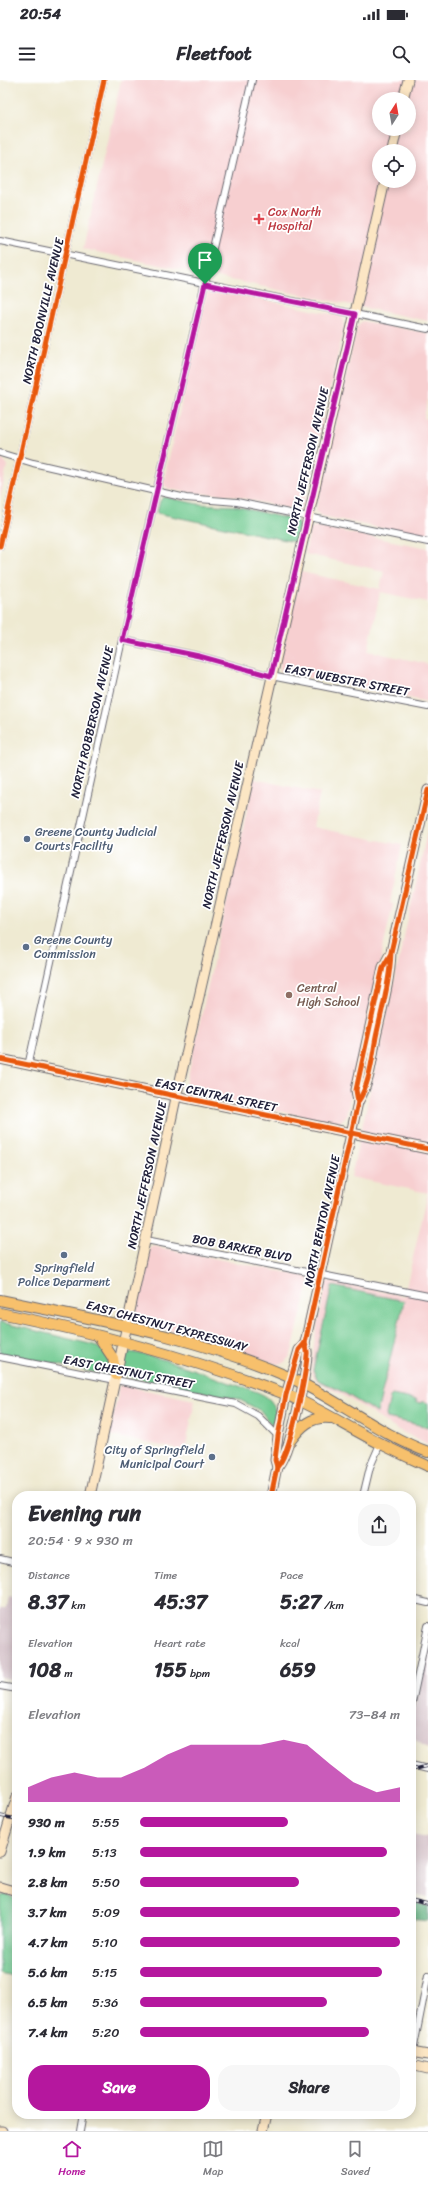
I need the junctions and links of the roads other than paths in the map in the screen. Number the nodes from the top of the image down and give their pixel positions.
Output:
1 (104, 80) edge
2 (252, 80) edge
3 (408, 80) edge
4 (405, 92) edge
5 (383, 188) edge
6 (0, 241) edge
7 (66, 255) junction
8 (205, 284) junction
9 (355, 314) junction
10 (428, 329) edge
11 (0, 453) edge
12 (20, 459) junction
13 (156, 491) junction
14 (307, 517) junction
15 (428, 542) edge
16 (0, 546) edge
17 (122, 640) junction
18 (271, 676) junction
19 (428, 707) edge
20 (428, 790) edge
21 (0, 1059) edge
22 (28, 1066) junction
23 (176, 1098) junction
24 (351, 1134) junction
25 (428, 1149) edge
26 (146, 1240) junction
27 (321, 1274) junction
28 (428, 1296) edge
29 (0, 1300) edge
30 (0, 1313) edge
31 (126, 1327) junction
32 (99, 1336) junction
33 (123, 1342) junction
34 (305, 1343) junction
35 (0, 1358) edge
36 (115, 1378) junction
37 (290, 1378) junction
38 (303, 1385) junction
39 (286, 1395) junction
40 (299, 1401) junction
41 (336, 1418) junction
42 (278, 1436) junction
43 (290, 1441) junction
44 (380, 1444) junction
45 (425, 1450) edge
46 (428, 1466) edge
47 (277, 1467) junction
48 (91, 1491) edge
49 (272, 1491) edge
50 (364, 1491) edge
51 (0, 1559) edge
52 (12, 1562) edge
53 (416, 1600) edge
54 (428, 1603) edge
55 (428, 1626) edge
56 (416, 1684) edge
57 (0, 1686) edge
58 (12, 1688) edge
59 (416, 1766) edge
60 (428, 1769) edge
61 (12, 1812) edge
62 (0, 1852) edge
63 (0, 1887) edge
64 (12, 1891) edge
65 (428, 1975) edge
66 (416, 2033) edge
67 (416, 2053) edge
68 (428, 2055) edge
69 (416, 2066) edge
70 (428, 2069) edge
71 (82, 2119) edge
72 (266, 2119) edge
73 (80, 2131) edge
74 (263, 2131) edge

1 - 7 street, NORTH BOONVILLE AVENUE
2 - 8 street, NORTH ROBBERSON AVENUE
3 - 4 main road
5 - 9 main road, NORTH JEFFERSON AVENUE
6 - 7 street
7 - 8 street
7 - 12 street, NORTH BOONVILLE AVENUE
8 - 9 street
8 - 13 street, NORTH ROBBERSON AVENUE
9 - 10 street
9 - 14 main road, NORTH JEFFERSON AVENUE
11 - 12 street
12 - 13 street
12 - 16 street, NORTH BOONVILLE AVENUE
13 - 14 street
13 - 17 street, NORTH ROBBERSON AVENUE
14 - 15 street
14 - 18 main road, NORTH JEFFERSON AVENUE
17 - 18 street, EAST WEBSTER STREET
17 - 22 street, NORTH ROBBERSON AVENUE
18 - 19 street, EAST WEBSTER STREET
18 - 23 main road, NORTH JEFFERSON AVENUE
20 - 24 main road, NORTH BENTON AVENUE
21 - 22 main road, EAST CENTRAL STREET
22 - 23 main road, EAST CENTRAL STREET
23 - 24 main road, EAST CENTRAL STREET
23 - 26 main road, NORTH JEFFERSON AVENUE
24 - 25 main road, EAST CENTRAL STREET
24 - 27 main road, NORTH BENTON AVENUE
26 - 27 street, BOB BARKER BLVD
26 - 31 main road, NORTH JEFFERSON AVENUE
27 - 28 street, BOB BARKER BLVD
27 - 34 main road, NORTH BENTON AVENUE
29 - 31 main road, EAST CHESTNUT EXPRESSWAY
30 - 32 main road
31 - 33 main road, NORTH JEFFERSON AVENUE
31 - 37 main road, EAST CHESTNUT EXPRESSWAY
32 - 33 main road
32 - 36 main road
33 - 36 main road, NORTH JEFFERSON AVENUE
33 - 39 main road
34 - 37 main road, NORTH BENTON AVENUE
34 - 38 main road, NORTH BENTON AVENUE
35 - 36 street, EAST CHESTNUT STREET
36 - 42 street, EAST CHESTNUT STREET
36 - 48 main road, NORTH JEFFERSON AVENUE
37 - 38 main road, EAST CHESTNUT EXPRESSWAY
37 - 39 main road, NORTH BENTON AVENUE
38 - 40 main road, NORTH BENTON AVENUE
38 - 45 main road, EAST CHESTNUT EXPRESSWAY
39 - 40 main road
39 - 42 main road, NORTH BENTON AVENUE
40 - 41 main road
40 - 43 main road, NORTH BENTON AVENUE
41 - 43 main road
41 - 44 main road
42 - 47 main road, NORTH BENTON AVENUE
43 - 47 main road, NORTH BENTON AVENUE
44 - 46 main road
44 - 50 street
47 - 49 main road, NORTH BENTON AVENUE
51 - 52 street
53 - 54 street
55 - 56 street
57 - 58 street
59 - 60 street
61 - 62 main road
63 - 64 main road
65 - 66 street
67 - 68 main road
69 - 70 main road
71 - 73 street
72 - 74 main road

